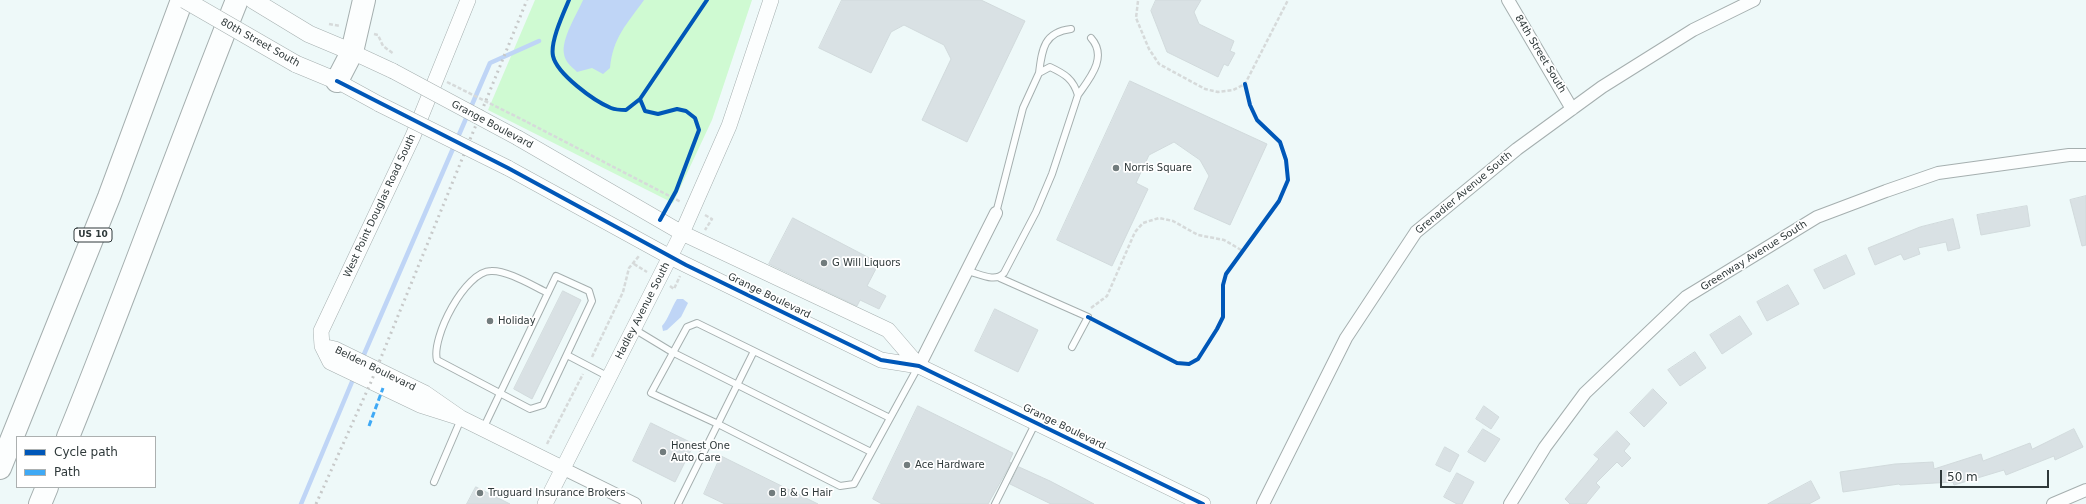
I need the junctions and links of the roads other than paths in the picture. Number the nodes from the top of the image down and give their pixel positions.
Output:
1 (182, 0) edge
2 (185, 0) edge
3 (237, 0) edge
4 (253, 0) edge
5 (364, 0) edge
6 (468, 0) edge
7 (771, 0) edge
8 (1508, 0) edge
9 (1754, 0) edge
10 (1071, 29) dead end
11 (1090, 38) dead end
12 (352, 52) junction
13 (1039, 73) junction
14 (337, 82) junction
15 (1078, 95) junction
16 (1572, 109) junction
17 (2086, 155) edge
18 (996, 213) joint
19 (682, 233) junction
20 (670, 257) junction
21 (968, 271) junction
22 (1000, 278) junction
23 (548, 293) junction
24 (634, 329) junction
25 (322, 346) joint
26 (1072, 347) dead end
27 (754, 351) junction
28 (672, 352) junction
29 (567, 355) junction
30 (919, 366) junction
31 (609, 377) junction
32 (738, 385) junction
33 (500, 393) junction
34 (461, 418) junction
35 (890, 418) junction
36 (1036, 422) junction
37 (718, 424) junction
38 (483, 429) junction
39 (68, 436) edge
40 (871, 452) junction
41 (0, 468) edge
42 (562, 468) junction
43 (434, 482) dead end
44 (47, 488) edge
45 (2086, 490) edge
46 (40, 504) edge
47 (545, 504) edge
48 (635, 504) edge
49 (678, 504) edge
50 (995, 504) edge
51 (1203, 504) edge
52 (1263, 504) edge
53 (1510, 504) edge
54 (2053, 504) edge

1 - 41 highway, US 10
2 - 14 main road, 80th Street South, bridge
3 - 39 highway
4 - 12 main road
5 - 12 highway
6 - 25 street, West Point Douglas Road South
7 - 19 street, Hadley Avenue South
8 - 16 street, 84th Street South
9 - 16 street, Grenadier Avenue South
10 - 13 lane
11 - 15 lane
12 - 14 highway
12 - 19 street, Grange Boulevard, bridge
13 - 15 lane
13 - 18 lane
14 - 20 street, Grange Boulevard, bridge
15 - 22 lane
16 - 52 street, Grenadier Avenue South
17 - 53 street, Greenway Avenue South
18 - 21 street
19 - 20 street, Hadley Avenue South
19 - 30 street, Grange Boulevard
20 - 24 street, Hadley Avenue South
20 - 30 street, Grange Boulevard
21 - 22 lane
21 - 30 street
22 - 26 lane
23 - 29 lane
23 - 33 lane
23 - 33 lane
24 - 28 lane
24 - 31 street, Hadley Avenue South
25 - 34 street, Belden Boulevard
27 - 28 lane
27 - 32 lane
27 - 35 lane
28 - 32 lane
28 - 37 lane
29 - 31 lane
29 - 33 lane
30 - 35 lane
30 - 36 street, Grange Boulevard
31 - 42 street, Hadley Avenue South
32 - 37 lane
32 - 40 lane
33 - 38 lane
34 - 38 street, Belden Boulevard
34 - 43 lane
35 - 40 lane
36 - 50 lane
36 - 51 street, Grange Boulevard
37 - 40 lane
37 - 49 lane
38 - 42 street, Belden Boulevard
42 - 47 street, Hadley Avenue South
42 - 48 street, Belden Boulevard
44 - 46 highway
45 - 54 street

